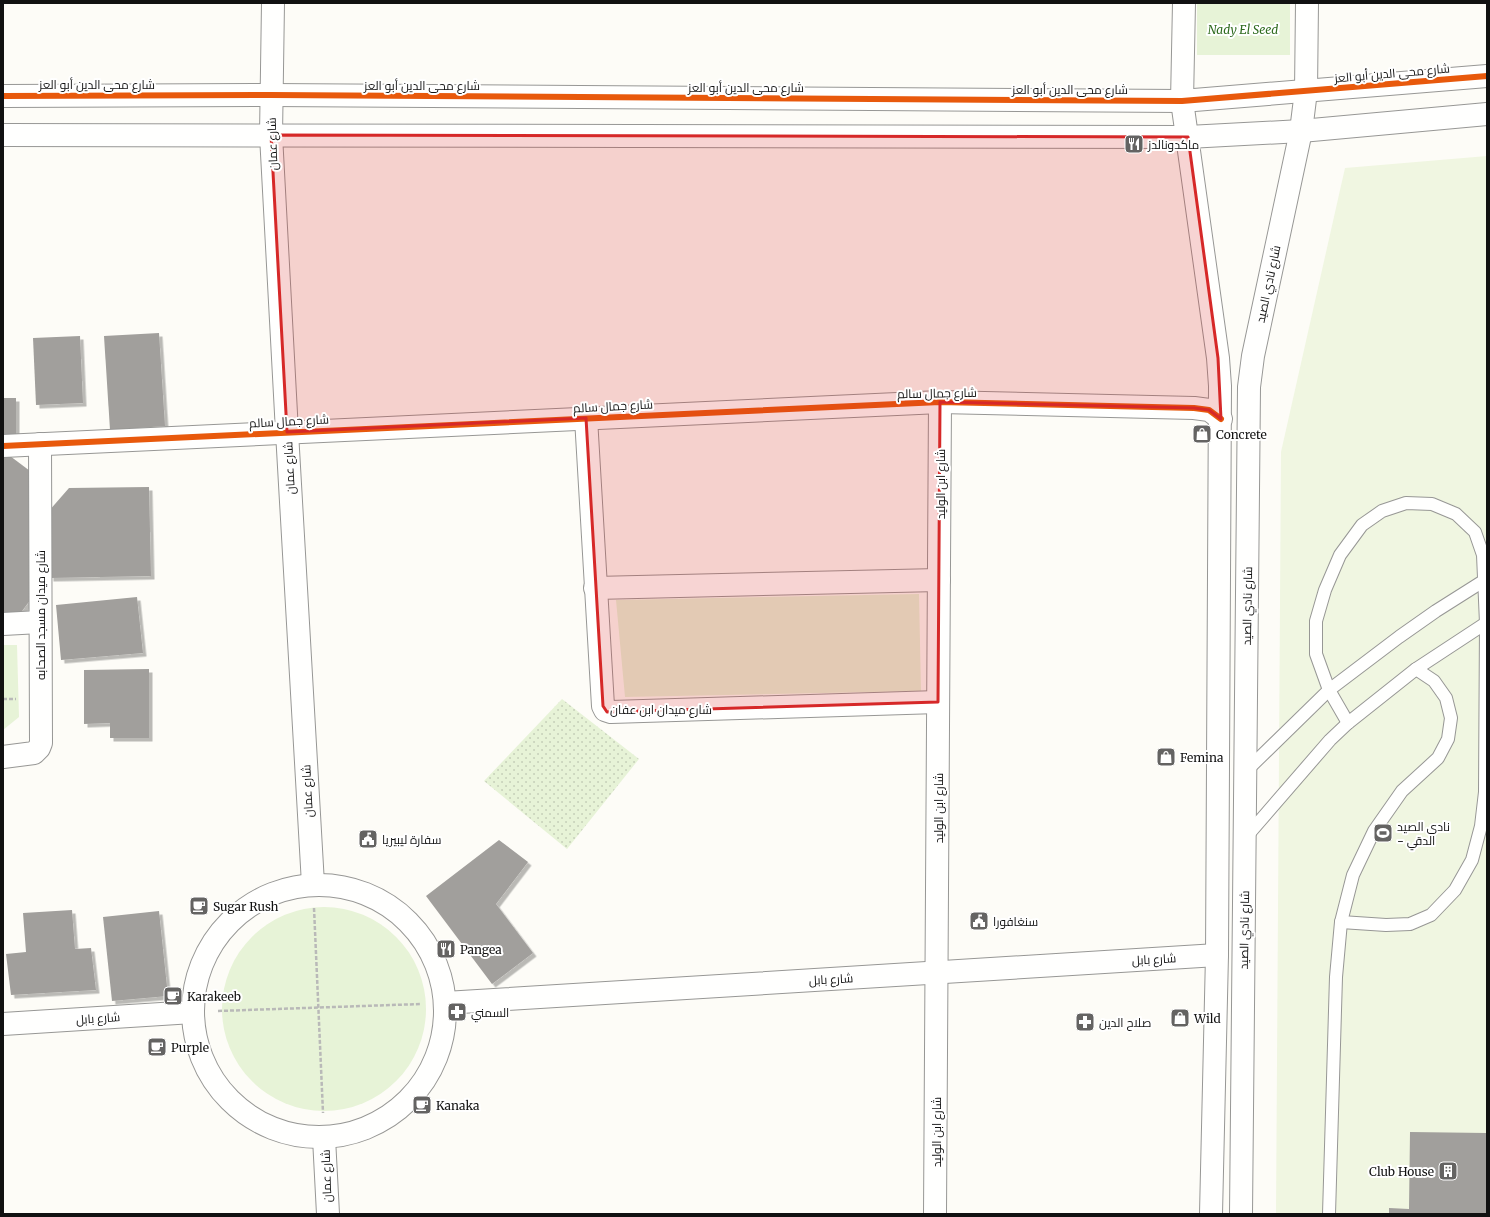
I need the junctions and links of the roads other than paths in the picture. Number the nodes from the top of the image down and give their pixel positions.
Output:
1 (273, 3) edge
2 (1184, 3) edge
3 (1307, 3) edge
4 (1487, 76) edge
5 (1306, 91) junction
6 (271, 95) junction
7 (3, 96) edge
8 (1182, 101) junction
9 (1487, 114) edge
10 (1301, 131) junction
11 (3, 135) edge
12 (271, 135) junction
13 (1188, 137) junction
14 (940, 402) junction
15 (586, 418) junction
16 (1221, 419) junction
17 (286, 432) junction
18 (40, 444) junction
19 (3, 446) edge
20 (939, 580) junction
21 (1484, 580) junction
22 (595, 588) junction
23 (40, 622) junction
24 (1486, 623) junction
25 (3, 624) edge
26 (1416, 669) junction
27 (1329, 690) junction
28 (938, 702) junction
29 (1348, 723) junction
30 (3, 756) edge
31 (1245, 772) junction
32 (1245, 838) junction
33 (313, 884) junction
34 (1341, 922) junction
35 (1217, 955) junction
36 (937, 973) junction
37 (445, 1003) junction
38 (192, 1012) junction
39 (3, 1024) edge
40 (324, 1138) junction
41 (328, 1214) edge
42 (935, 1214) edge
43 (1211, 1214) edge
44 (1241, 1214) edge
45 (1328, 1214) edge

1 - 6 street, شارع عمان
2 - 8 street
3 - 5 street, شارع نادي الصيد
4 - 5 street, شارع محى الدين أبو العز
5 - 8 street, شارع محى الدين أبو العز
5 - 10 street, شارع نادي الصيد
6 - 7 street, شارع محى الدين أبو العز
6 - 8 street, شارع محى الدين أبو العز
6 - 12 street, شارع عمان
8 - 13 street
9 - 10 street
10 - 13 street
10 - 31 street, شارع نادي الصيد
11 - 12 street
12 - 13 street
12 - 17 street, شارع عمان
13 - 16 street
14 - 15 street, شارع جمال سالم
14 - 16 street, شارع جمال سالم
14 - 20 street, شارع ابن الوليد
15 - 17 street, شارع جمال سالم
15 - 22 street, شارع ميدان ابن عفان
16 - 35 street
17 - 18 street, شارع جمال سالم
17 - 33 street, شارع عمان
18 - 19 street, شارع جمال سالم
18 - 23 street, شارع ميدان مسجد الصحابه
20 - 22 street
20 - 28 street, شارع ابن الوليد
21 - 24 lane
21 - 27 lane
21 - 27 lane
22 - 28 street, شارع ميدان ابن عفان
23 - 25 street
23 - 30 street, شارع ميدان مسجد الصحابه
24 - 26 lane
24 - 34 lane
26 - 29 lane
26 - 34 lane
27 - 29 lane
27 - 31 lane
28 - 36 street, شارع ابن الوليد
29 - 32 lane
31 - 32 street, شارع نادي الصيد
32 - 44 street, شارع نادي الصيد
33 - 37 street
33 - 38 street
34 - 45 lane
35 - 36 street, شارع بابل
35 - 43 street
36 - 37 street, شارع بابل
36 - 42 street, شارع ابن الوليد
37 - 40 street
38 - 39 street, شارع بابل
38 - 40 street
40 - 41 street, شارع عمان

